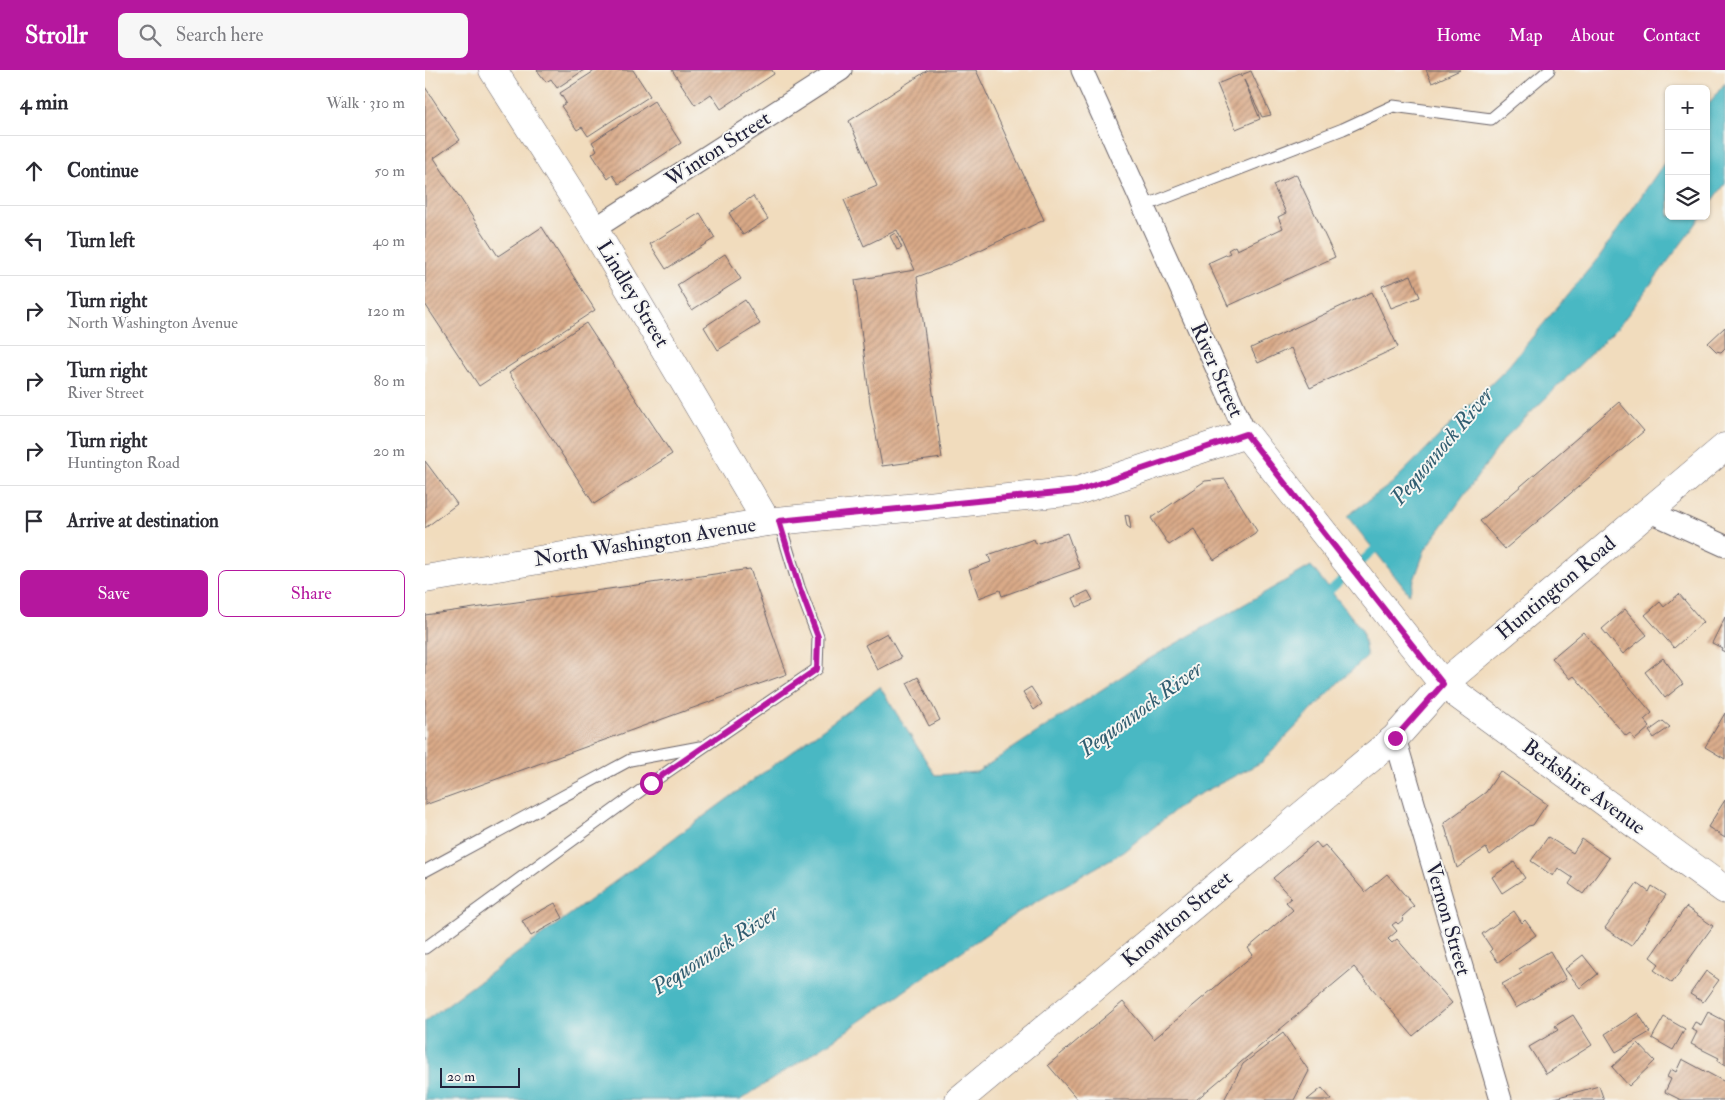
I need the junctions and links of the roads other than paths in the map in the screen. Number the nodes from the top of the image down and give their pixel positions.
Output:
1 (493, 70) edge
2 (841, 70) edge
3 (1082, 70) edge
4 (1549, 70) edge
5 (1144, 206) junction
6 (594, 229) junction
7 (1246, 434) junction
8 (1725, 447) edge
9 (1648, 511) junction
10 (773, 522) junction
11 (1725, 546) edge
12 (425, 579) edge
13 (1443, 684) junction
14 (1395, 738) junction
15 (704, 747) junction
16 (425, 871) edge
17 (1725, 890) edge
18 (425, 948) edge
19 (959, 1100) edge
20 (1501, 1100) edge

1 - 6 main road, Lindley Street
2 - 6 street, Winton Street
3 - 5 street, River Street
4 - 5 lane
5 - 7 street, River Street
6 - 10 main road, Lindley Street
7 - 10 main road, North Washington Avenue
7 - 13 main road, River Street
8 - 9 main road, Huntington Road
9 - 11 street
9 - 13 main road, Huntington Road
10 - 12 main road, North Washington Avenue
10 - 15 lane
13 - 14 main road, Huntington Road
13 - 17 main road, Berkshire Avenue
14 - 19 main road, Knowlton Street
14 - 20 street, Vernon Street
15 - 16 lane
15 - 18 lane

